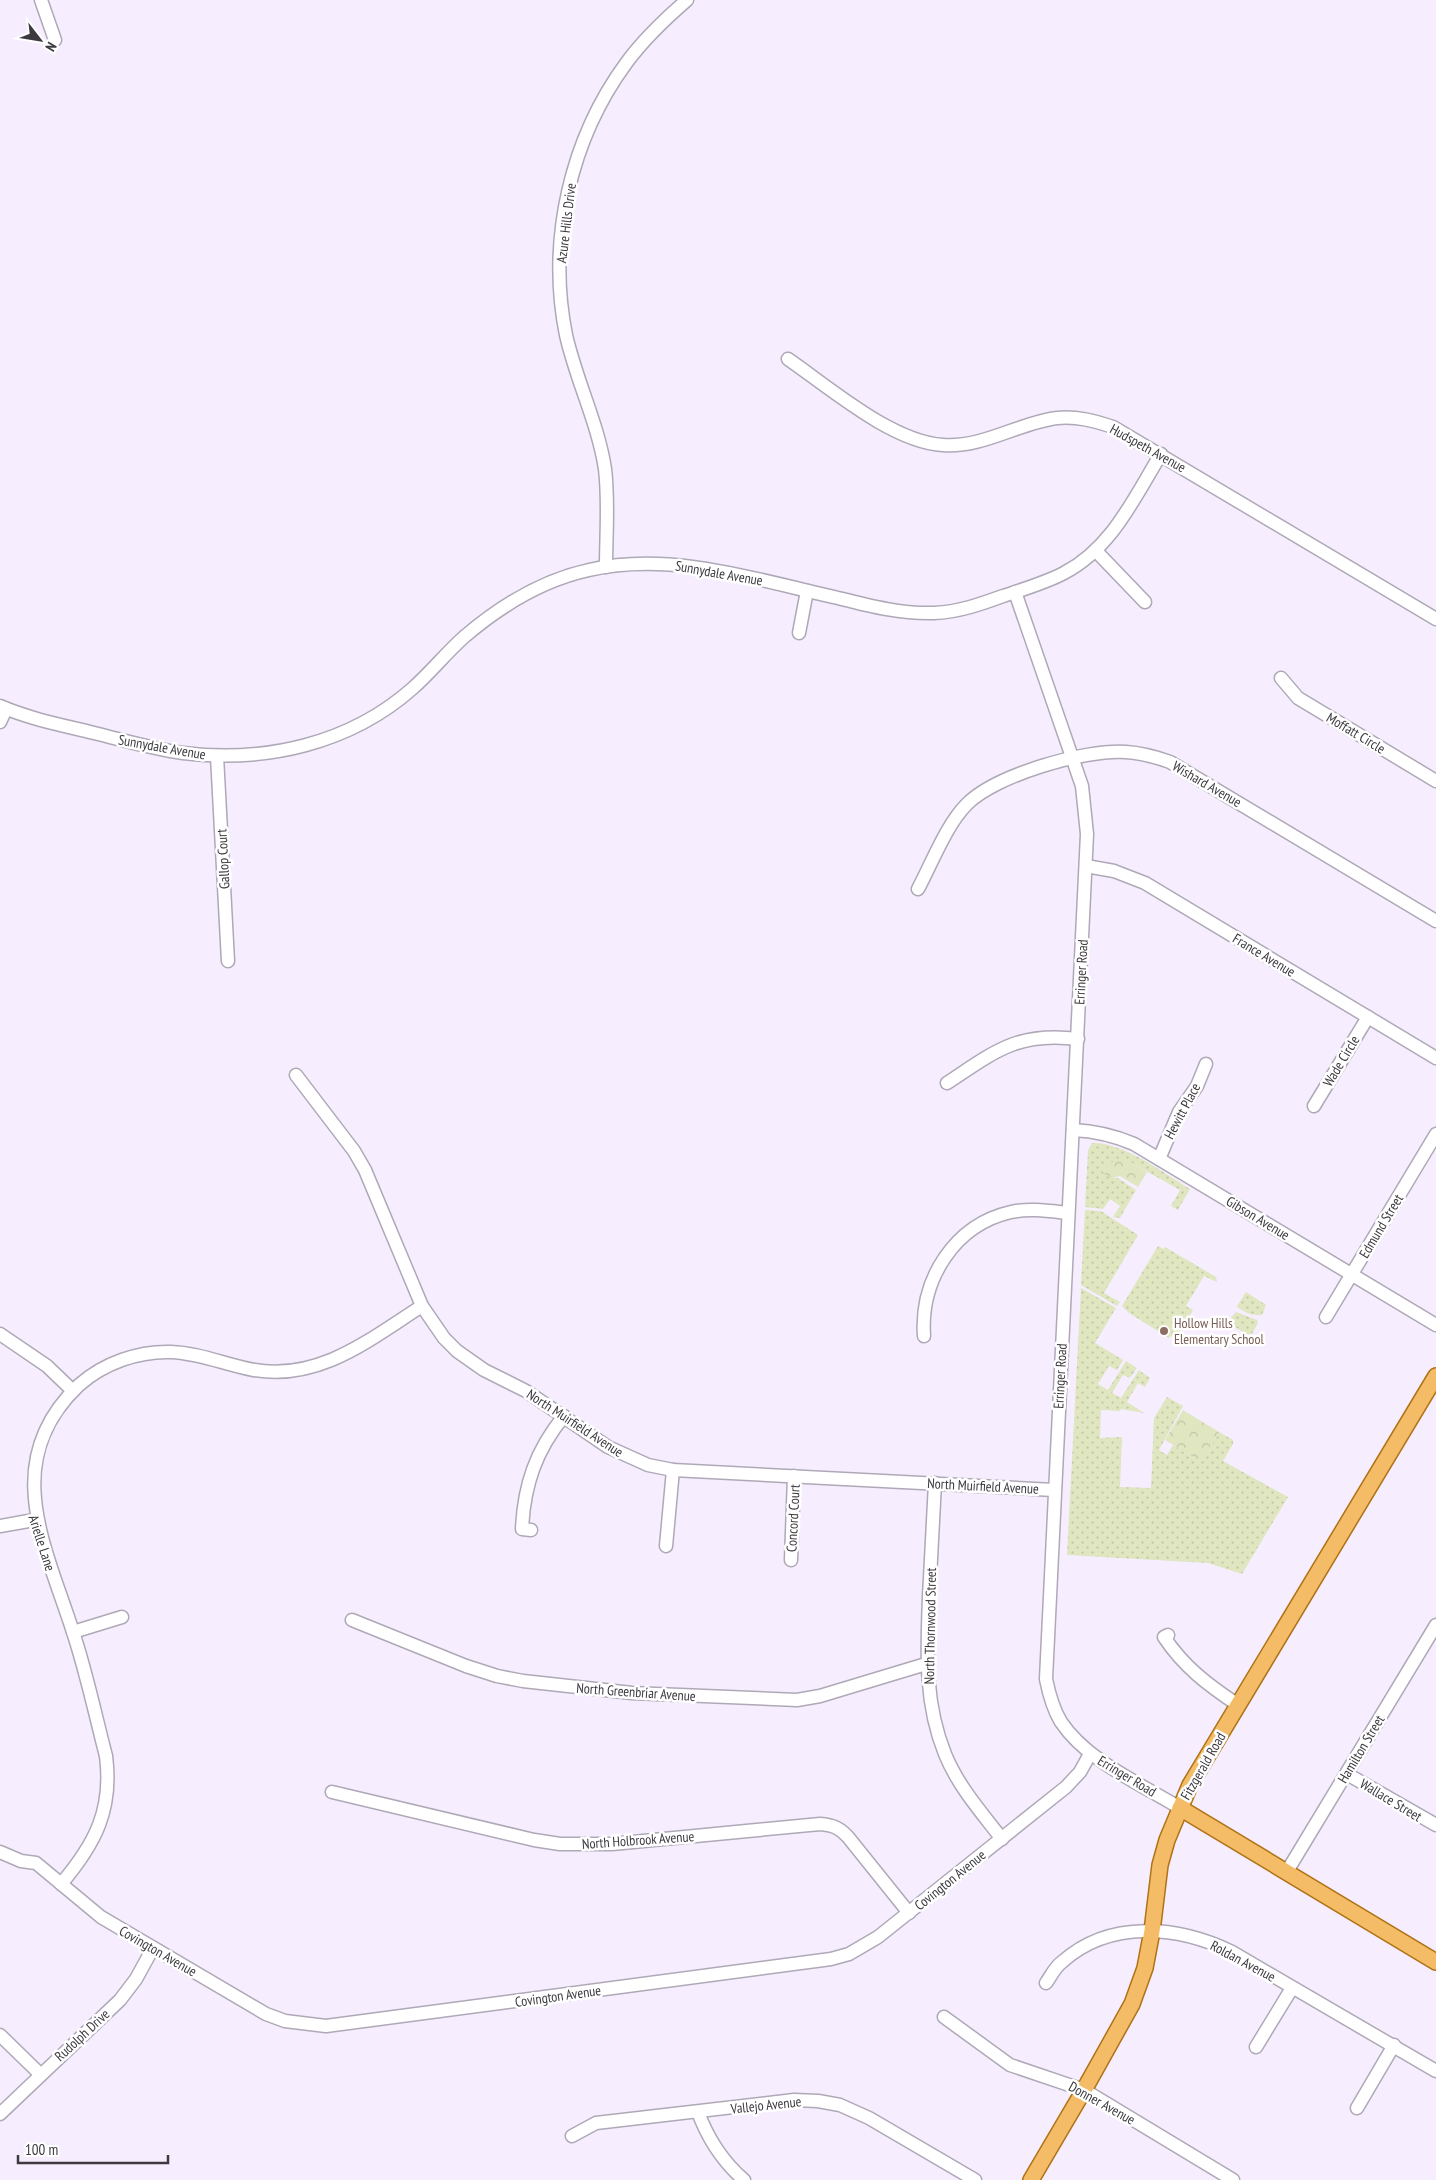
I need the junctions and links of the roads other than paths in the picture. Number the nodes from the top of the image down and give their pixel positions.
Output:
1 (41, 0) edge
2 (687, 0) edge
3 (55, 40) dead end
4 (788, 359) dead end
5 (1161, 454) junction
6 (1096, 551) junction
7 (606, 567) junction
8 (807, 591) junction
9 (1015, 592) junction
10 (1145, 602) dead end
11 (1436, 619) edge
12 (799, 633) dead end
13 (1281, 678) dead end
14 (3, 708) edge
15 (0, 722) edge
16 (218, 756) junction
17 (1073, 759) junction
18 (1436, 782) edge
19 (1086, 866) junction
20 (918, 889) dead end
21 (1436, 921) edge
22 (228, 961) dead end
23 (1368, 1017) junction
24 (1078, 1039) junction
25 (1436, 1058) edge
26 (1206, 1064) dead end
27 (296, 1075) dead end
28 (947, 1083) dead end
29 (1314, 1106) dead end
30 (1073, 1130) junction
31 (1436, 1134) edge
32 (1159, 1159) junction
33 (1068, 1213) junction
34 (1352, 1274) junction
35 (422, 1306) junction
36 (1326, 1318) dead end
37 (1436, 1325) edge
38 (0, 1334) edge
39 (924, 1336) dead end
40 (1436, 1376) edge
41 (72, 1390) junction
42 (564, 1416) junction
43 (673, 1470) junction
44 (794, 1476) junction
45 (935, 1483) junction
46 (1054, 1490) junction
47 (34, 1520) junction
48 (0, 1526) edge
49 (531, 1530) dead end
50 (666, 1546) dead end
51 (791, 1560) dead end
52 (122, 1617) dead end
53 (352, 1620) dead end
54 (1436, 1625) edge
55 (74, 1632) junction
56 (1168, 1635) dead end
57 (926, 1664) junction
58 (1238, 1705) junction
59 (1090, 1754) junction
60 (1347, 1774) junction
61 (332, 1792) dead end
62 (1180, 1808) junction
63 (1436, 1825) edge
64 (1002, 1839) junction
65 (0, 1852) edge
66 (1286, 1873) junction
67 (61, 1884) junction
68 (909, 1913) junction
69 (1152, 1931) junction
70 (154, 1948) junction
71 (1436, 1962) edge
72 (1046, 1983) dead end
73 (1292, 1988) junction
74 (944, 2017) dead end
75 (0, 2035) edge
76 (1394, 2045) junction
77 (1256, 2048) dead end
78 (1436, 2071) edge
79 (40, 2074) junction
80 (1084, 2090) junction
81 (1357, 2108) dead end
82 (698, 2112) junction
83 (0, 2114) edge
84 (572, 2136) dead end
85 (744, 2180) edge
86 (974, 2180) edge
87 (1031, 2180) edge
88 (1233, 2180) edge

1 - 3 street
2 - 7 street, Azure Hills Drive
4 - 5 street, Hudspeth Avenue
5 - 6 street, Sunnydale Avenue
5 - 11 street, Hudspeth Avenue
6 - 9 street, Sunnydale Avenue
6 - 10 street
7 - 8 street, Sunnydale Avenue
7 - 16 street, Sunnydale Avenue
8 - 9 street, Sunnydale Avenue
8 - 12 street
9 - 17 street, Erringer Road
13 - 18 street, Moffatt Circle
14 - 15 street
14 - 16 street, Sunnydale Avenue
16 - 22 street, Gallop Court
17 - 19 street, Erringer Road
17 - 20 street, Wishard Avenue
17 - 21 street, Wishard Avenue
19 - 23 street, France Avenue
19 - 24 street, Erringer Road
23 - 25 street, France Avenue
23 - 29 street, Wade Circle
24 - 28 street
24 - 30 street, Erringer Road
26 - 32 street, Hewitt Place
27 - 35 street, North Muirfield Avenue
30 - 32 street, Gibson Avenue
30 - 33 street, Erringer Road
31 - 34 street, Edmund Street
32 - 34 street, Gibson Avenue
33 - 39 street
33 - 46 street, Erringer Road
34 - 36 street, Edmund Street
34 - 37 street, Gibson Avenue
35 - 41 street, Arielle Lane
35 - 42 street, North Muirfield Avenue
38 - 41 street
40 - 58 main road, Fitzgerald Road
41 - 47 street, Arielle Lane
42 - 43 street, North Muirfield Avenue
42 - 49 street
43 - 44 street, North Muirfield Avenue
43 - 50 street
44 - 45 street, North Muirfield Avenue
44 - 51 street, Concord Court
45 - 46 street, North Muirfield Avenue
45 - 57 street, North Thornwood Street
46 - 59 street, Erringer Road
47 - 48 street
47 - 55 street, Arielle Lane
52 - 55 street
53 - 57 street, North Greenbriar Avenue
54 - 60 street, Hamilton Street
55 - 67 street, Arielle Lane
56 - 58 street
57 - 64 street, North Thornwood Street
58 - 62 main road, Fitzgerald Road
59 - 62 street, Erringer Road
59 - 64 street, Covington Avenue
60 - 63 street, Wallace Street
60 - 66 street, Hamilton Street
61 - 68 street, North Holbrook Avenue
62 - 66 main road, Erringer Road
62 - 69 main road, Fitzgerald Road
64 - 68 street, Covington Avenue
65 - 67 street, Covington Avenue
66 - 71 main road, Erringer Road
67 - 70 street, Covington Avenue
68 - 70 street, Covington Avenue
69 - 72 street, Roldan Avenue
69 - 73 street, Roldan Avenue
69 - 80 main road, Fitzgerald Road
70 - 79 street, Rudolph Drive
73 - 76 street, Roldan Avenue
73 - 77 street
74 - 80 street, Donner Avenue
75 - 79 street
76 - 78 street, Roldan Avenue
76 - 81 street
79 - 83 street, Rudolph Drive
80 - 87 main road, Fitzgerald Road
80 - 88 street, Donner Avenue
82 - 84 street, Vallejo Avenue
82 - 85 street
82 - 86 street, Vallejo Avenue

